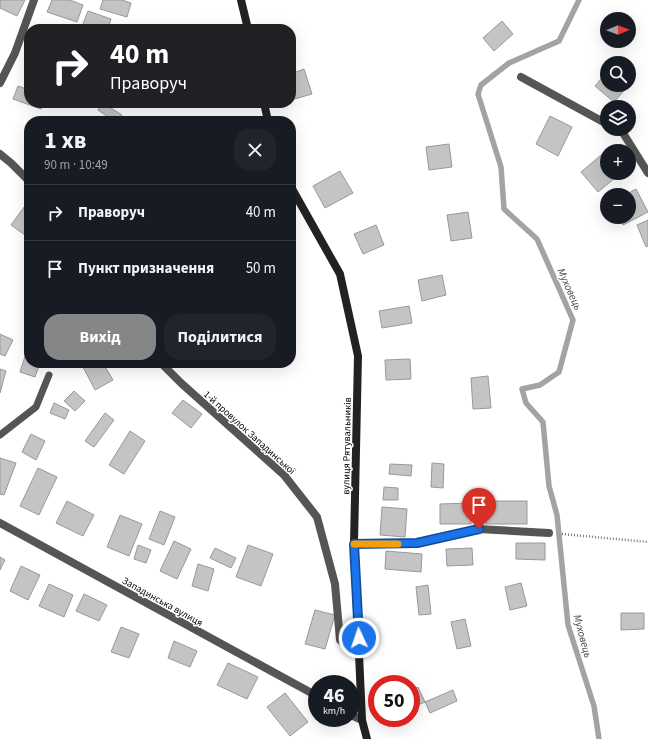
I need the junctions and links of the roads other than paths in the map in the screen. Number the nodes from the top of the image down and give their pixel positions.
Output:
1 (34, 0) edge
2 (241, 0) edge
3 (26, 24) edge
4 (247, 24) edge
5 (24, 29) edge
6 (521, 77) dead end
7 (0, 83) edge
8 (600, 120) edge
9 (625, 136) edge
10 (0, 154) edge
11 (648, 173) edge
12 (24, 176) edge
13 (296, 196) edge
14 (166, 368) edge
15 (49, 375) dead end
16 (0, 435) edge
17 (0, 523) edge
18 (549, 533) dead end
19 (354, 544) junction
20 (360, 654) junction
21 (308, 691) edge
22 (362, 720) joint
23 (367, 739) edge

1 - 3 street
2 - 4 main road
5 - 7 street
6 - 8 street
9 - 11 street
10 - 12 street
13 - 19 main road, вулиця Рятувальників
14 - 20 street, 1-й провулок Западинської
15 - 16 lane
17 - 21 street, Западинська вулиця
18 - 19 street
19 - 20 main road, вулиця Рятувальників
20 - 22 main road, вулиця Рятувальників
22 - 23 main road

